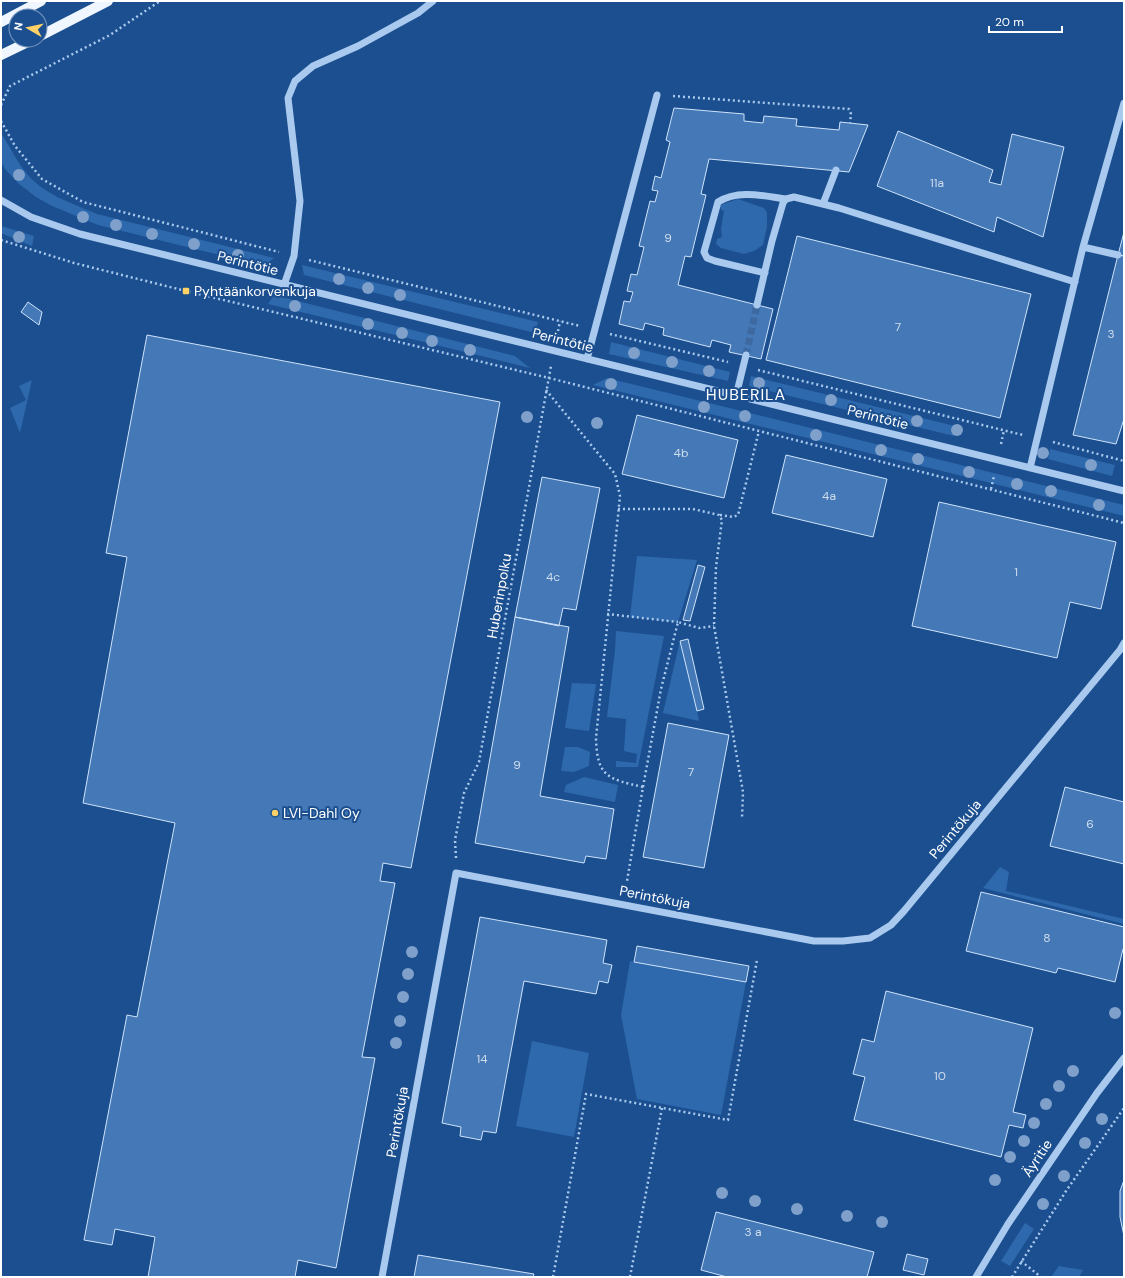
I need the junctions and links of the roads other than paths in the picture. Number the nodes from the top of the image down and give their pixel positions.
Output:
1 (41, 1) edge
2 (108, 1) edge
3 (433, 1) edge
4 (1, 22) edge
5 (48, 32) edge
6 (15, 48) edge
7 (1, 55) edge
8 (657, 95) road end
9 (1124, 103) edge
10 (836, 170) dead end
11 (786, 199) junction
12 (1, 200) edge
13 (823, 204) junction
14 (1083, 247) junction
15 (1118, 255) dead end
16 (765, 273) junction
17 (1075, 282) junction
18 (284, 285) junction
19 (758, 305) tunnel mouth
20 (746, 355) tunnel mouth
21 (588, 359) junction
22 (736, 396) junction
23 (1030, 468) junction
24 (1124, 492) edge
25 (1124, 643) edge
26 (1124, 1058) edge
27 (382, 1277) edge
28 (976, 1277) edge

1 - 4 main road
2 - 5 main road
3 - 18 street
6 - 7 main road
8 - 21 street
9 - 14 street
10 - 13 street
11 - 13 street
11 - 16 street
11 - 16 street
12 - 18 street, Perintötie
13 - 17 street
14 - 15 street
14 - 17 street
16 - 19 street
17 - 23 street
18 - 21 street, Perintötie
20 - 22 street
21 - 22 street, Perintötie
22 - 23 street, Perintötie
23 - 24 street, Perintötie
25 - 27 street, Perintökuja
26 - 28 street, Äyritie

